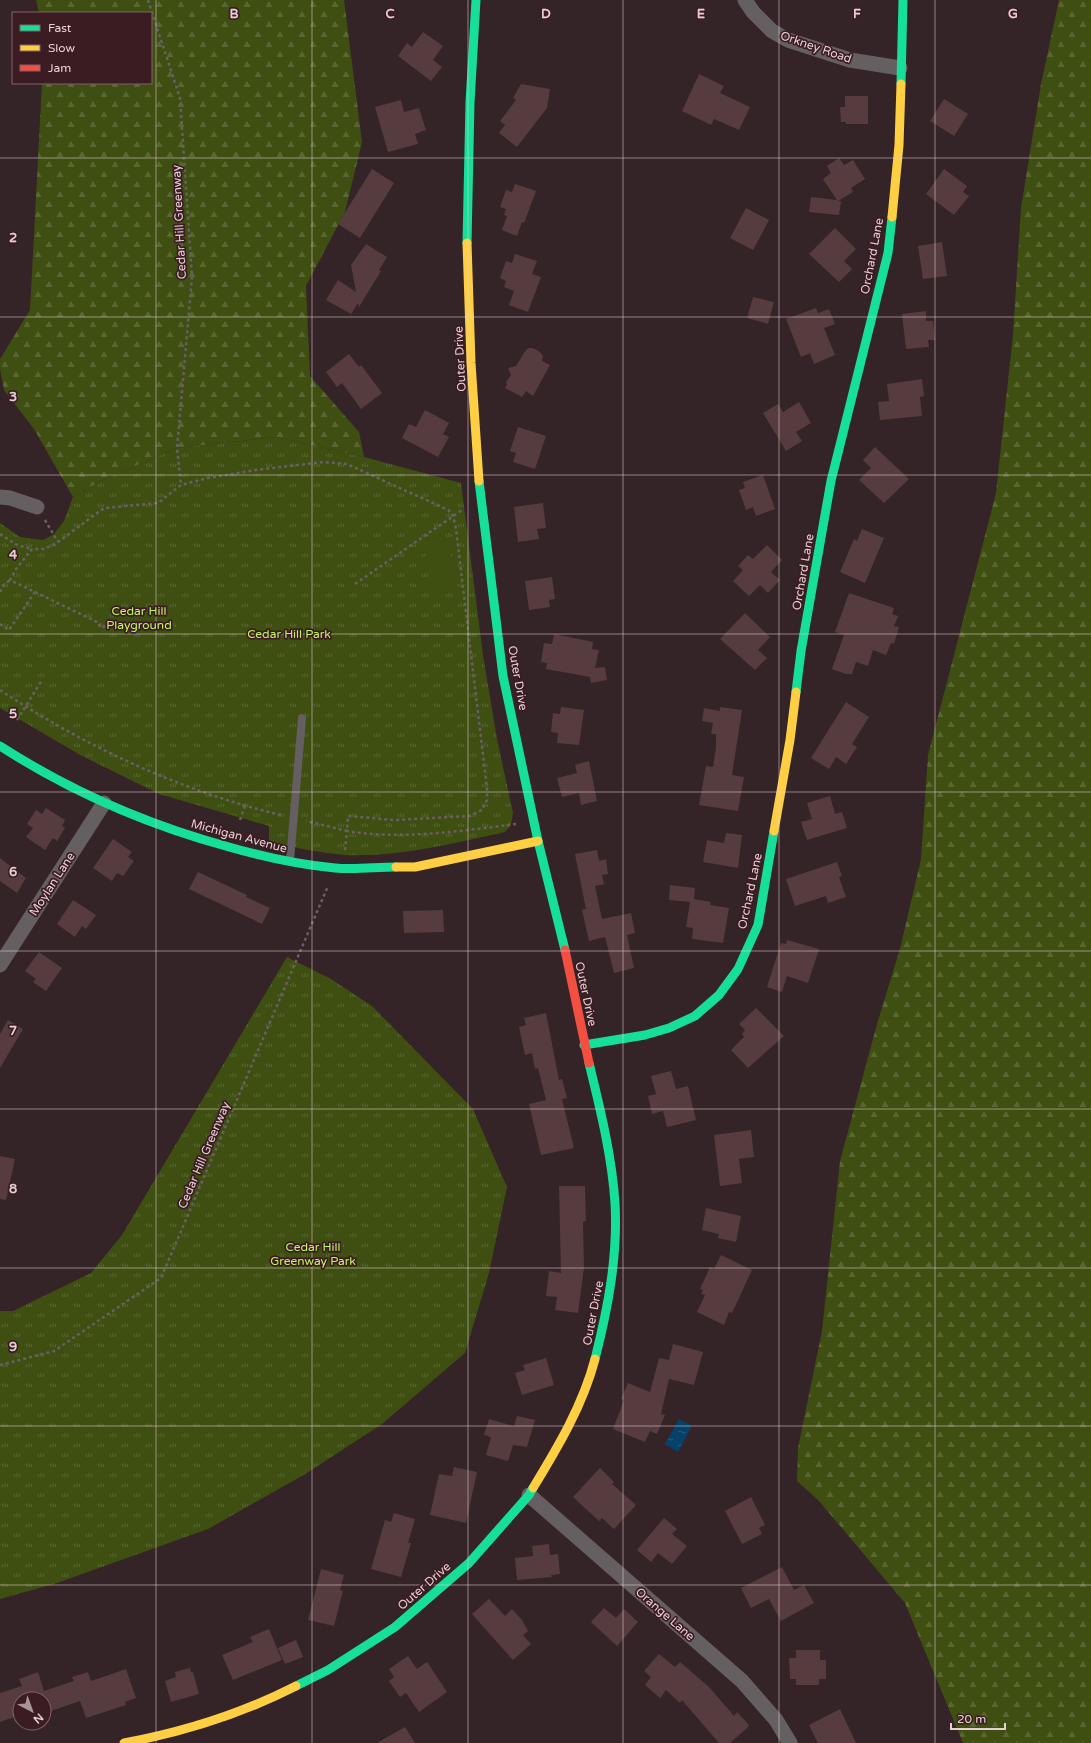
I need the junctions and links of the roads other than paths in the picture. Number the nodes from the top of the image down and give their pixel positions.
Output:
1 (476, 0) edge
2 (745, 0) edge
3 (903, 0) edge
4 (900, 68) junction
5 (0, 497) edge
6 (37, 507) road end
7 (302, 718) dead end
8 (0, 746) edge
9 (104, 803) junction
10 (538, 841) junction
11 (290, 862) junction
12 (0, 965) edge
13 (584, 1045) junction
14 (529, 1495) junction
15 (124, 1743) edge
16 (790, 1743) edge

1 - 10 street, Outer Drive
2 - 4 street, Orkney Road
3 - 4 street, Orchard Lane
4 - 13 street, Orchard Lane
5 - 6 street
7 - 11 lane
8 - 9 street, Michigan Avenue
9 - 11 street, Michigan Avenue
9 - 12 street, Moylan Lane
10 - 11 street, Michigan Avenue
10 - 13 street, Outer Drive
13 - 14 street, Outer Drive
14 - 15 street, Outer Drive
14 - 16 street, Orange Lane

